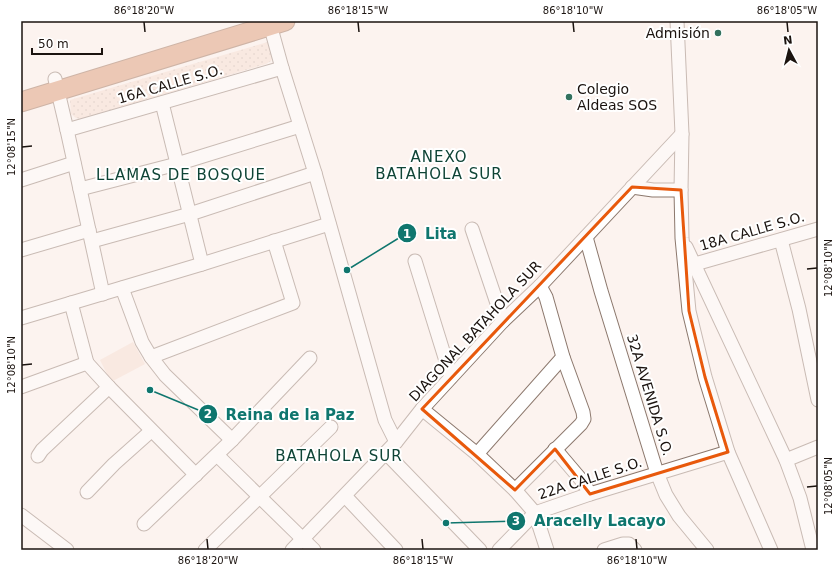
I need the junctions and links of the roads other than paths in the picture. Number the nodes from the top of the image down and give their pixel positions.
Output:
1 (251, 21) edge
2 (677, 21) edge
3 (275, 22) edge
4 (282, 68) junction
5 (56, 84) junction
6 (21, 89) edge
7 (21, 102) edge
8 (162, 103) junction
9 (300, 126) junction
10 (67, 130) junction
11 (682, 134) junction
12 (74, 163) junction
13 (177, 164) junction
14 (315, 173) junction
15 (21, 180) edge
16 (632, 187) junction
17 (80, 189) junction
18 (681, 190) junction
19 (190, 214) junction
20 (329, 224) junction
21 (472, 229) dead end
22 (818, 229) edge
23 (90, 236) junction
24 (586, 237) junction
25 (682, 238) junction
26 (782, 240) junction
27 (274, 241) junction
28 (21, 250) edge
29 (415, 261) dead end
30 (202, 264) junction
31 (695, 264) junction
32 (540, 286) junction
33 (122, 288) junction
34 (102, 294) junction
35 (71, 303) junction
36 (21, 318) edge
37 (503, 320) junction
38 (151, 357) junction
39 (563, 357) junction
40 (310, 358) dead end
41 (87, 363) junction
42 (451, 377) junction
43 (21, 387) edge
44 (109, 387) junction
45 (818, 400) edge
46 (422, 409) junction
47 (331, 427) dead end
48 (151, 431) junction
49 (232, 440) junction
50 (396, 442) junction
51 (818, 447) edge
52 (555, 449) junction
53 (728, 452) junction
54 (386, 453) junction
55 (477, 454) junction
56 (217, 455) junction
57 (38, 456) dead end
58 (786, 460) junction
59 (657, 473) junction
60 (196, 475) junction
61 (515, 490) junction
62 (87, 492) dead end
63 (590, 494) junction
64 (345, 496) junction
65 (260, 497) junction
66 (535, 513) junction
67 (21, 515) edge
68 (144, 524) dead end
69 (303, 540) junction
70 (67, 550) edge
71 (205, 550) edge
72 (292, 550) edge
73 (314, 550) edge
74 (396, 550) edge
75 (480, 550) edge
76 (499, 550) edge
77 (547, 550) edge
78 (604, 550) edge
79 (635, 550) edge
80 (707, 550) edge
81 (771, 550) edge
82 (813, 550) edge

1 - 5 highway
2 - 11 street
3 - 4 street
3 - 5 highway
4 - 8 street, 16A CALLE S.O.
4 - 9 street
5 - 6 highway
5 - 7 highway
5 - 10 street
8 - 10 street, 16A CALLE S.O.
8 - 13 street
9 - 13 street
9 - 14 street
10 - 12 street
11 - 16 street, DIAGONAL BATAHOLA SUR
11 - 18 street
12 - 15 street
12 - 17 street
13 - 17 street
13 - 19 street
14 - 19 street
14 - 20 street
16 - 18 street
16 - 24 street, DIAGONAL BATAHOLA SUR
17 - 23 street
18 - 25 street
19 - 23 street
19 - 30 street
20 - 27 street
20 - 50 street
21 - 37 street
22 - 26 street, 18A CALLE S.O.
23 - 28 street
23 - 34 street
24 - 32 street, DIAGONAL BATAHOLA SUR
24 - 59 street, 32A AVENIDA S.O.
25 - 31 street
25 - 53 street
26 - 31 street, 18A CALLE S.O.
26 - 45 street
27 - 30 street
27 - 38 street
29 - 42 street
30 - 33 street
31 - 58 street
32 - 37 street, DIAGONAL BATAHOLA SUR
32 - 39 street
33 - 34 street
33 - 38 street
34 - 35 street
35 - 36 street
35 - 41 street
37 - 42 street, DIAGONAL BATAHOLA SUR
38 - 49 street
39 - 52 street
39 - 55 street
40 - 49 street
41 - 43 street
41 - 44 street
42 - 46 street, DIAGONAL BATAHOLA SUR
44 - 48 street
44 - 57 street
46 - 50 street, DIAGONAL BATAHOLA SUR
46 - 55 street
47 - 65 street
48 - 60 street
48 - 62 street
49 - 56 street
50 - 54 street, DIAGONAL BATAHOLA SUR
51 - 58 street
52 - 61 street
52 - 63 street
53 - 59 street, 22A CALLE S.O.
53 - 81 street
54 - 64 street, DIAGONAL BATAHOLA SUR
54 - 75 street
55 - 61 street
56 - 60 street
56 - 65 street
58 - 82 street
59 - 63 street, 22A CALLE S.O.
59 - 80 street, 32A AVENIDA S.O.
60 - 68 street
61 - 66 street
63 - 66 street, 22A CALLE S.O.
64 - 69 street, DIAGONAL BATAHOLA SUR
64 - 74 street
65 - 69 street
65 - 71 street
66 - 76 street, 22A CALLE S.O.
66 - 77 street
67 - 70 street
69 - 72 street, DIAGONAL BATAHOLA SUR
69 - 73 street
78 - 79 street

